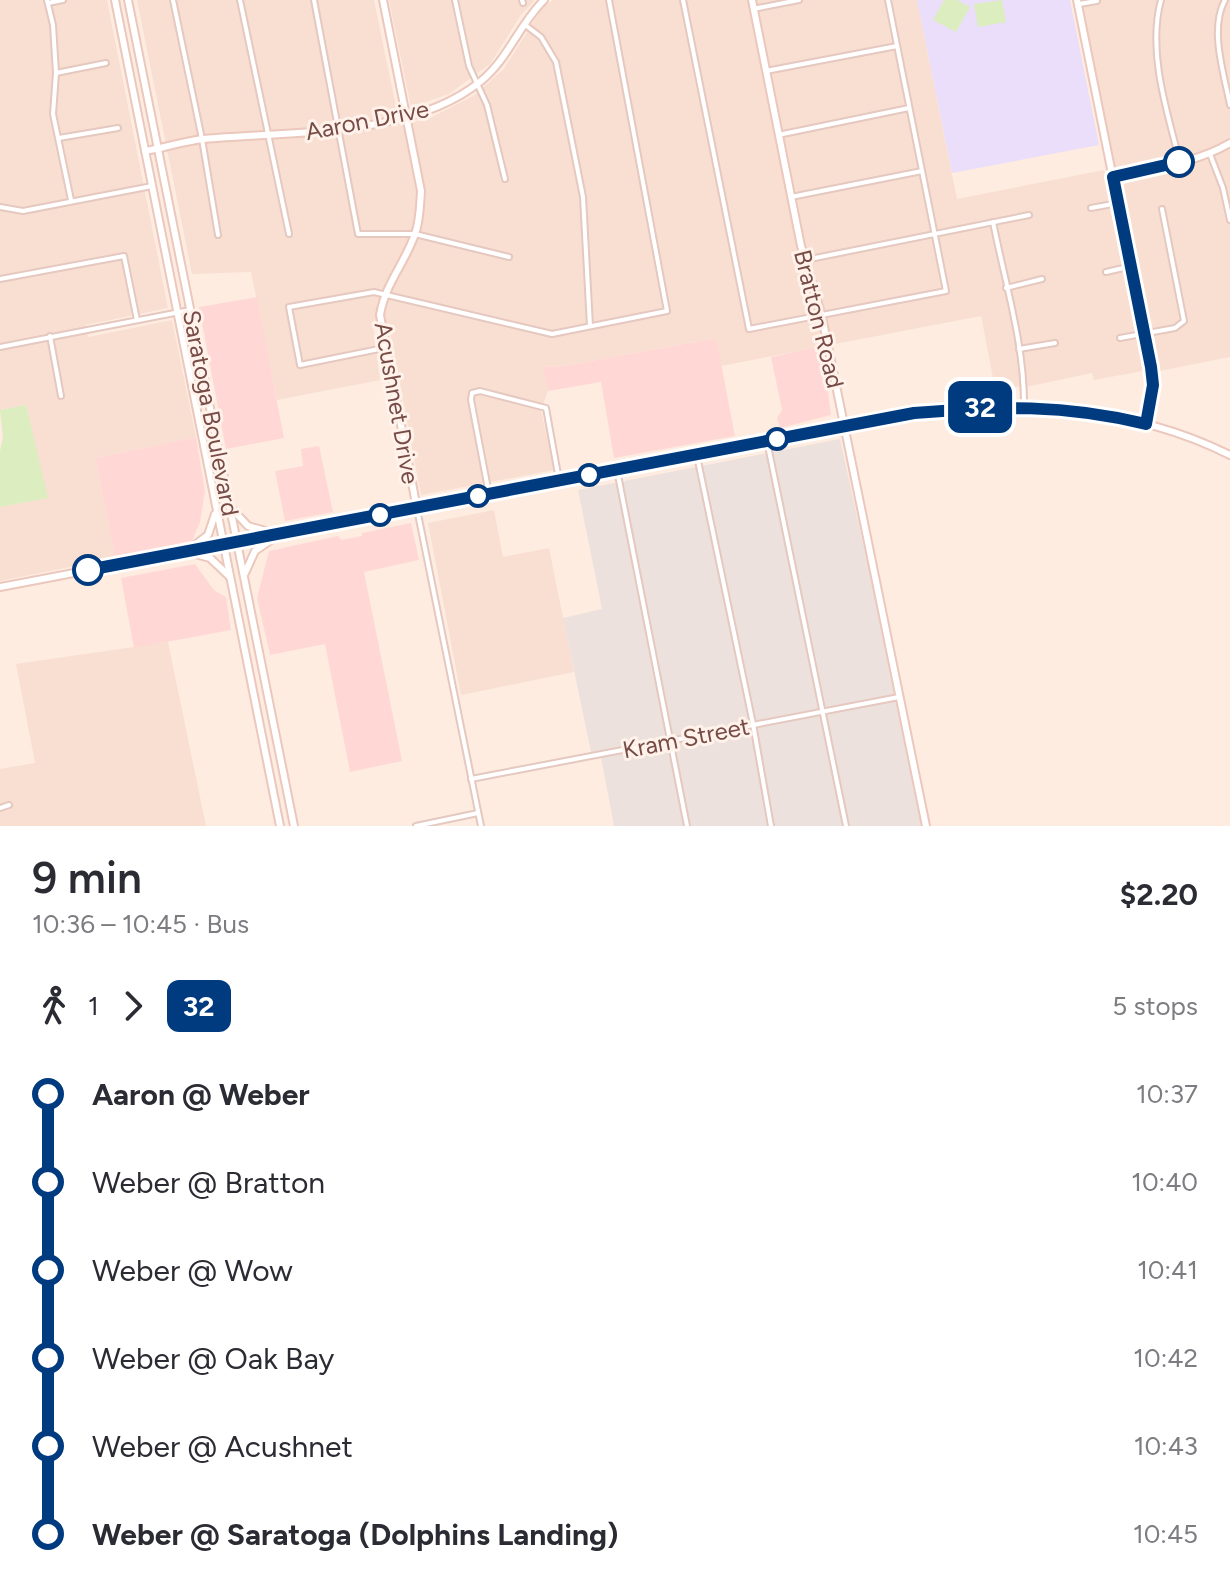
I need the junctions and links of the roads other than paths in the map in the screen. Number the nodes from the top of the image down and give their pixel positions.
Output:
1 (63, 0) edge
2 (115, 0) edge
3 (128, 0) edge
4 (173, 0) edge
5 (240, 0) edge
6 (314, 0) edge
7 (383, 0) edge
8 (455, 0) edge
9 (544, 0) edge
10 (609, 0) edge
11 (683, 0) edge
12 (752, 0) edge
13 (799, 0) edge
14 (888, 0) edge
15 (1161, 0) edge
16 (1225, 0) edge
17 (1097, 1) edge
18 (48, 2) edge
19 (1077, 2) edge
20 (753, 9) junction
21 (524, 24) junction
22 (897, 46) junction
23 (106, 63) dead end
24 (766, 72) junction
25 (56, 73) junction
26 (478, 84) junction
27 (1230, 105) edge
28 (910, 108) junction
29 (407, 117) junction
30 (118, 128) dead end
31 (338, 130) junction
32 (778, 135) junction
33 (270, 137) junction
34 (59, 138) junction
35 (202, 139) junction
36 (1230, 143) edge
37 (158, 149) junction
38 (145, 151) junction
39 (1210, 154) junction
40 (1180, 162) junction
41 (922, 171) junction
42 (1113, 177) junction
43 (505, 179) dead end
44 (152, 186) junction
45 (791, 197) junction
46 (71, 200) junction
47 (1118, 203) junction
48 (0, 207) edge
49 (1091, 208) dead end
50 (1162, 209) dead end
51 (1029, 215) dead end
52 (1230, 220) edge
53 (993, 222) junction
54 (935, 233) junction
55 (289, 234) dead end
56 (415, 234) junction
57 (218, 235) dead end
58 (509, 257) dead end
59 (805, 260) junction
60 (1132, 266) junction
61 (1106, 272) dead end
62 (0, 279) edge
63 (1042, 279) dead end
64 (1006, 288) junction
65 (384, 293) junction
66 (190, 310) junction
67 (177, 312) junction
68 (822, 317) junction
69 (137, 320) junction
70 (590, 326) junction
71 (1144, 333) junction
72 (50, 336) junction
73 (1120, 338) dead end
74 (1055, 343) dead end
75 (0, 347) edge
76 (384, 348) junction
77 (1019, 349) junction
78 (61, 396) dead end
79 (1024, 408) junction
80 (1146, 424) junction
81 (844, 427) junction
82 (767, 441) junction
83 (1230, 455) edge
84 (697, 456) junction
85 (617, 470) junction
86 (559, 480) junction
87 (489, 494) junction
88 (229, 503) junction
89 (216, 506) junction
90 (417, 509) junction
91 (280, 534) junction
92 (237, 542) junction
93 (224, 544) junction
94 (185, 552) junction
95 (244, 577) junction
96 (231, 579) junction
97 (0, 587) edge
98 (901, 697) junction
99 (824, 711) junction
100 (753, 724) junction
101 (670, 741) junction
102 (471, 779) junction
103 (9, 805) dead end
104 (0, 808) edge
105 (478, 813) junction
106 (280, 826) edge
107 (294, 826) edge
108 (416, 826) edge
109 (481, 826) edge
110 (687, 826) edge
111 (771, 826) edge
112 (846, 826) edge
113 (926, 826) edge

1 - 18 street
2 - 38 main road, Saratoga Boulevard
3 - 37 main road, Saratoga Boulevard
4 - 35 street
5 - 33 street
6 - 31 street
7 - 29 main road, Acushnet Drive
8 - 26 street
9 - 21 main road, Aaron Drive
10 - 70 street
11 - 68 street
12 - 20 main road, Bratton Road
13 - 20 street
14 - 22 street
15 - 40 street
16 - 27 street
17 - 19 street
18 - 25 street
19 - 42 main road
20 - 24 main road, Bratton Road
21 - 26 main road, Aaron Drive
21 - 70 street
22 - 24 street
22 - 28 street
23 - 25 street
24 - 32 main road, Bratton Road
25 - 34 street
26 - 29 main road, Aaron Drive
26 - 43 street
28 - 32 street
28 - 41 street
29 - 31 main road, Aaron Drive
29 - 56 main road, Acushnet Drive
30 - 34 street
31 - 33 main road, Aaron Drive
31 - 56 street
32 - 45 main road, Bratton Road
33 - 35 main road, Aaron Drive
33 - 55 street
34 - 46 street
35 - 37 main road, Aaron Drive
35 - 57 street
36 - 39 main road
37 - 38 main road, Aaron Drive
37 - 66 main road, Saratoga Boulevard
38 - 44 main road, Saratoga Boulevard
39 - 40 main road
39 - 52 street
40 - 42 main road
41 - 45 street
41 - 54 street
42 - 47 main road
44 - 46 street
44 - 67 main road, Saratoga Boulevard
45 - 59 main road, Bratton Road
46 - 48 street
47 - 49 street
47 - 60 main road
50 - 71 street
51 - 53 street
53 - 54 street
53 - 64 street
54 - 59 street
54 - 68 street
56 - 58 street
56 - 65 main road, Acushnet Drive
59 - 68 main road, Bratton Road
60 - 61 street
60 - 71 main road
62 - 69 street
63 - 64 street
64 - 77 street
65 - 70 street
65 - 76 main road, Acushnet Drive
65 - 76 street
66 - 67 street
66 - 88 main road, Saratoga Boulevard
67 - 69 street
67 - 89 main road, Saratoga Boulevard
68 - 81 main road, Bratton Road
69 - 72 street
71 - 73 street
71 - 80 main road
72 - 75 street
72 - 78 street
74 - 77 street
76 - 90 main road, Acushnet Drive
77 - 79 street
79 - 80 main road
79 - 81 main road
80 - 83 main road
81 - 82 main road
81 - 98 main road, Bratton Road
82 - 84 main road
82 - 99 street
84 - 85 main road
84 - 100 street
85 - 86 main road
85 - 101 street
86 - 87 main road
86 - 87 street
87 - 90 main road
88 - 91 main road
88 - 92 main road, Saratoga Boulevard
89 - 93 main road, Saratoga Boulevard
89 - 94 main road
90 - 91 main road
90 - 102 street, Acushnet Drive
91 - 92 main road
91 - 95 main road
92 - 93 main road
92 - 95 main road, Saratoga Boulevard
93 - 94 main road
93 - 96 main road, Saratoga Boulevard
94 - 96 main road
94 - 97 main road
95 - 107 main road, Saratoga Boulevard
96 - 106 main road, Saratoga Boulevard
98 - 99 street, Kram Street
98 - 113 main road, Bratton Road
99 - 100 street, Kram Street
99 - 112 street
100 - 101 street, Kram Street
100 - 111 street
101 - 102 street, Kram Street
101 - 110 street
102 - 105 street, Acushnet Drive
103 - 104 street
105 - 108 street
105 - 109 street, Acushnet Drive

